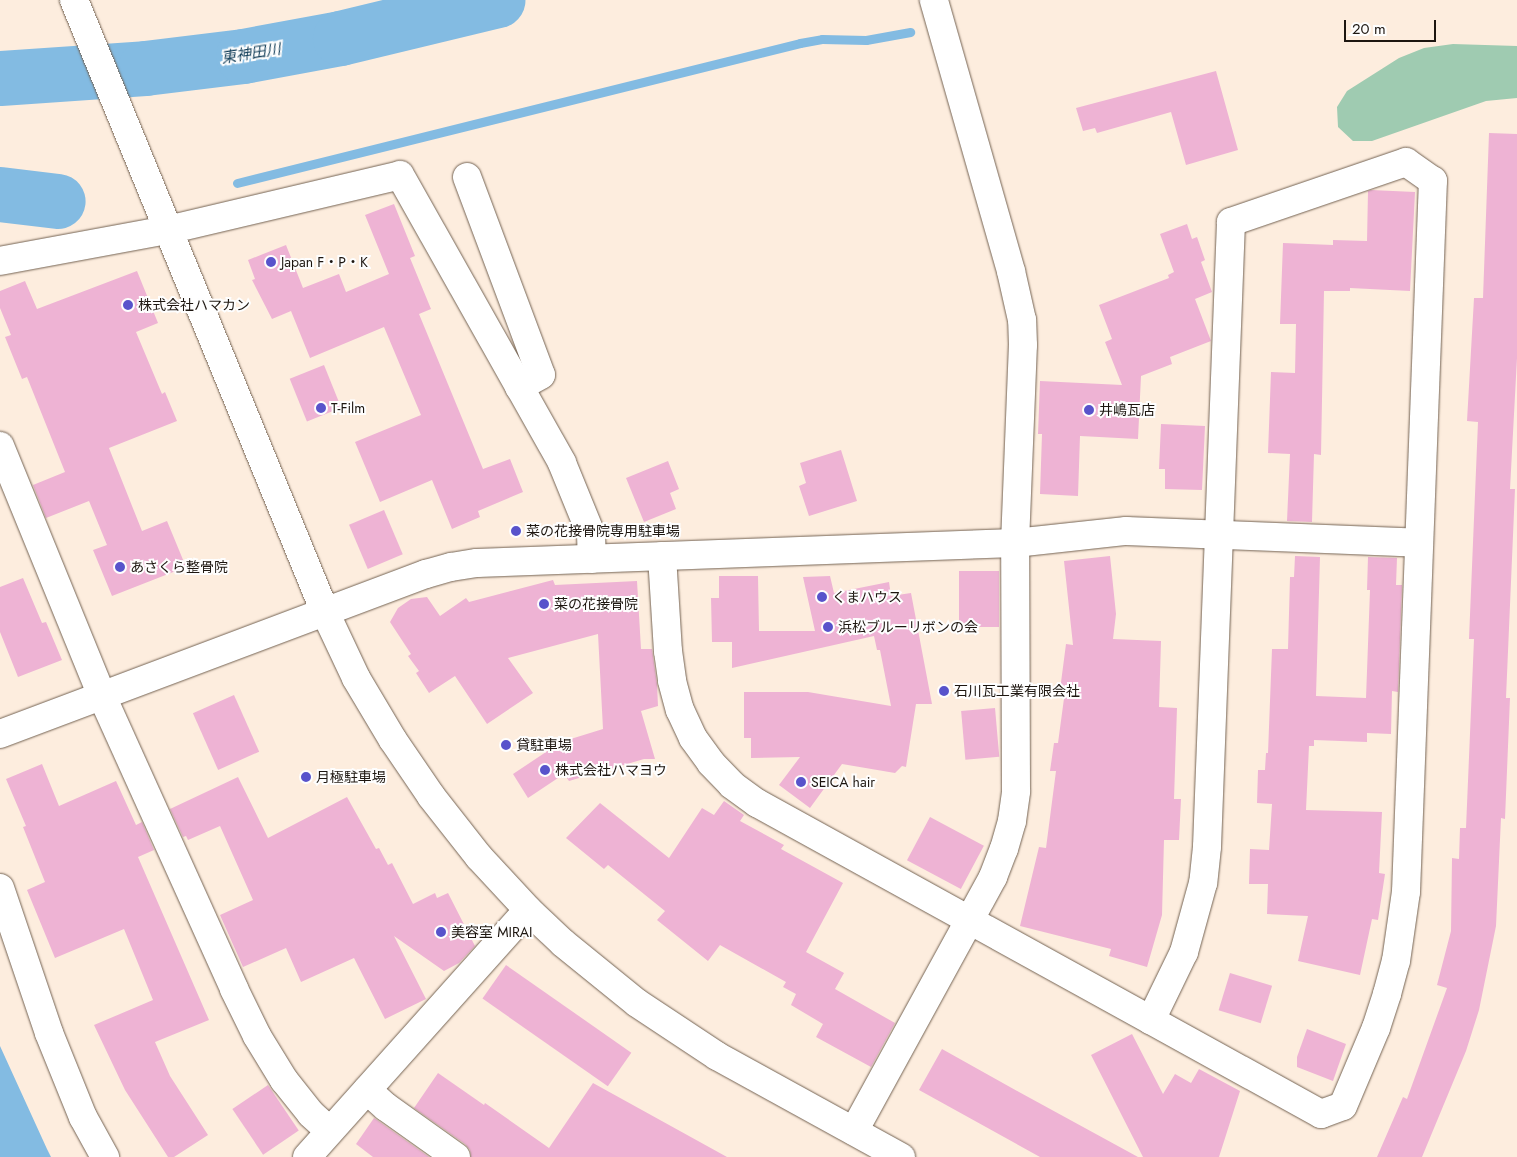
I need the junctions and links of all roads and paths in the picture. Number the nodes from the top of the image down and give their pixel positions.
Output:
1 (934, 0) edge
2 (77, 6) edge
3 (467, 177) dead end
4 (168, 230) junction
5 (0, 261) edge
6 (519, 387) junction
7 (0, 446) edge
8 (1220, 534) junction
9 (1015, 543) junction
10 (1419, 543) junction
11 (662, 556) junction
12 (592, 559) junction
13 (325, 612) junction
14 (102, 696) junction
15 (0, 734) edge
16 (0, 888) edge
17 (528, 910) junction
18 (969, 920) junction
19 (1151, 1020) junction
20 (367, 1090) junction
21 (854, 1131) junction
22 (318, 1149) edge
23 (105, 1157) edge
24 (456, 1157) edge
25 (901, 1157) edge

1 - 9 street
2 - 4 street
3 - 6 street
4 - 5 street
4 - 6 street
4 - 13 street
6 - 12 street
7 - 14 street
8 - 9 street
8 - 10 street
8 - 10 street
8 - 19 street
9 - 11 street
9 - 18 street
10 - 19 street
11 - 12 street
11 - 18 street
12 - 13 street
13 - 14 street
13 - 17 street
14 - 15 street
14 - 22 street
16 - 23 street
17 - 20 street
17 - 21 street
18 - 19 street
18 - 21 street
20 - 22 street
20 - 24 street
21 - 25 street

